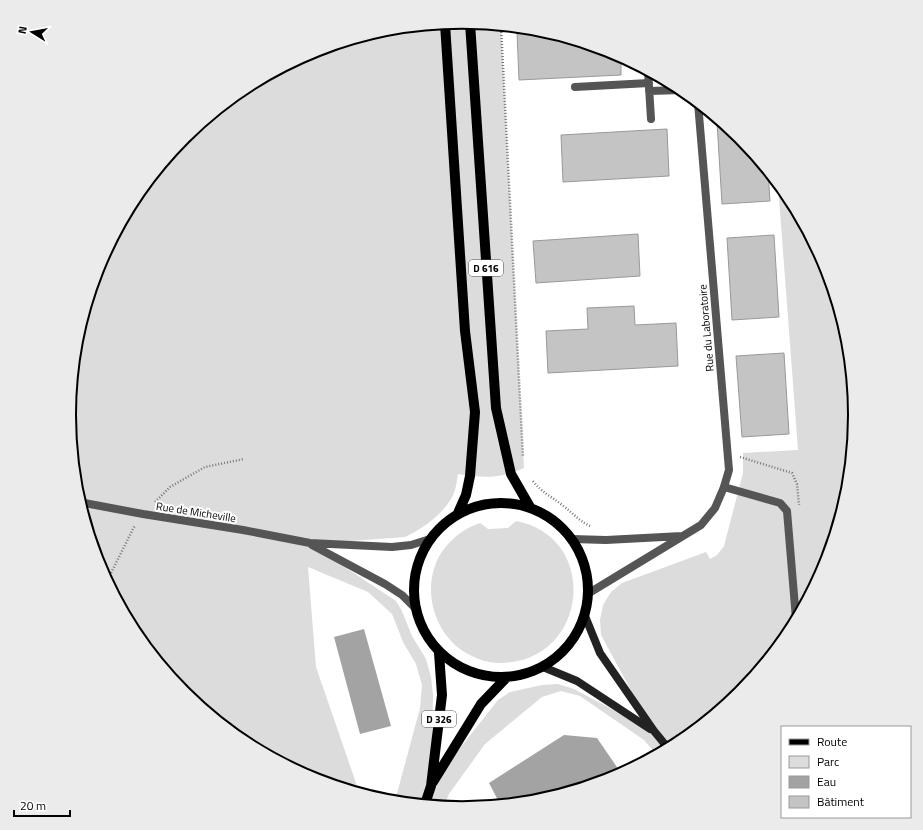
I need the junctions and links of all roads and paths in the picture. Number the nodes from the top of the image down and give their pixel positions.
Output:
1 (470, 29) edge
2 (445, 30) edge
3 (501, 31) edge
4 (648, 78) edge
5 (575, 87) dead end
6 (649, 87) junction
7 (667, 89) edge
8 (699, 111) edge
9 (651, 119) dead end
10 (244, 459) dead end
11 (523, 460) dead end
12 (532, 479) dead end
13 (724, 487) junction
14 (86, 503) edge
15 (530, 507) junction
16 (458, 513) junction
17 (143, 514) junction
18 (593, 527) dead end
19 (685, 536) junction
20 (572, 538) junction
21 (430, 539) junction
22 (310, 543) junction
23 (110, 575) edge
24 (589, 593) junction
25 (415, 608) junction
26 (795, 609) edge
27 (585, 616) junction
28 (439, 653) junction
29 (543, 668) junction
30 (506, 678) junction
31 (654, 732) junction
32 (664, 743) edge
33 (431, 786) junction
34 (427, 799) edge

1 - 15 main road, D 616
2 - 16 main road, D 616
3 - 11 path
4 - 6 street
5 - 6 street
6 - 7 street
6 - 9 street
8 - 13 street, Rue du Laboratoire
10 - 17 path
12 - 18 path
13 - 19 street, Rue du Laboratoire
13 - 26 street
14 - 17 street, Rue de Micheville
15 - 16 main road
15 - 20 main road
16 - 21 main road
17 - 22 street, Rue de Micheville
17 - 23 path
19 - 20 street
19 - 24 street, Rue du Laboratoire
20 - 24 main road
21 - 22 street, Rue de Micheville
21 - 25 main road
22 - 25 street, Rue de Micheville
24 - 27 main road
25 - 28 main road
27 - 29 main road
27 - 31 main road
28 - 30 main road
28 - 33 main road, D 326
29 - 30 main road
29 - 31 main road
30 - 33 main road, D 326
31 - 32 main road
33 - 34 main road, D 326

